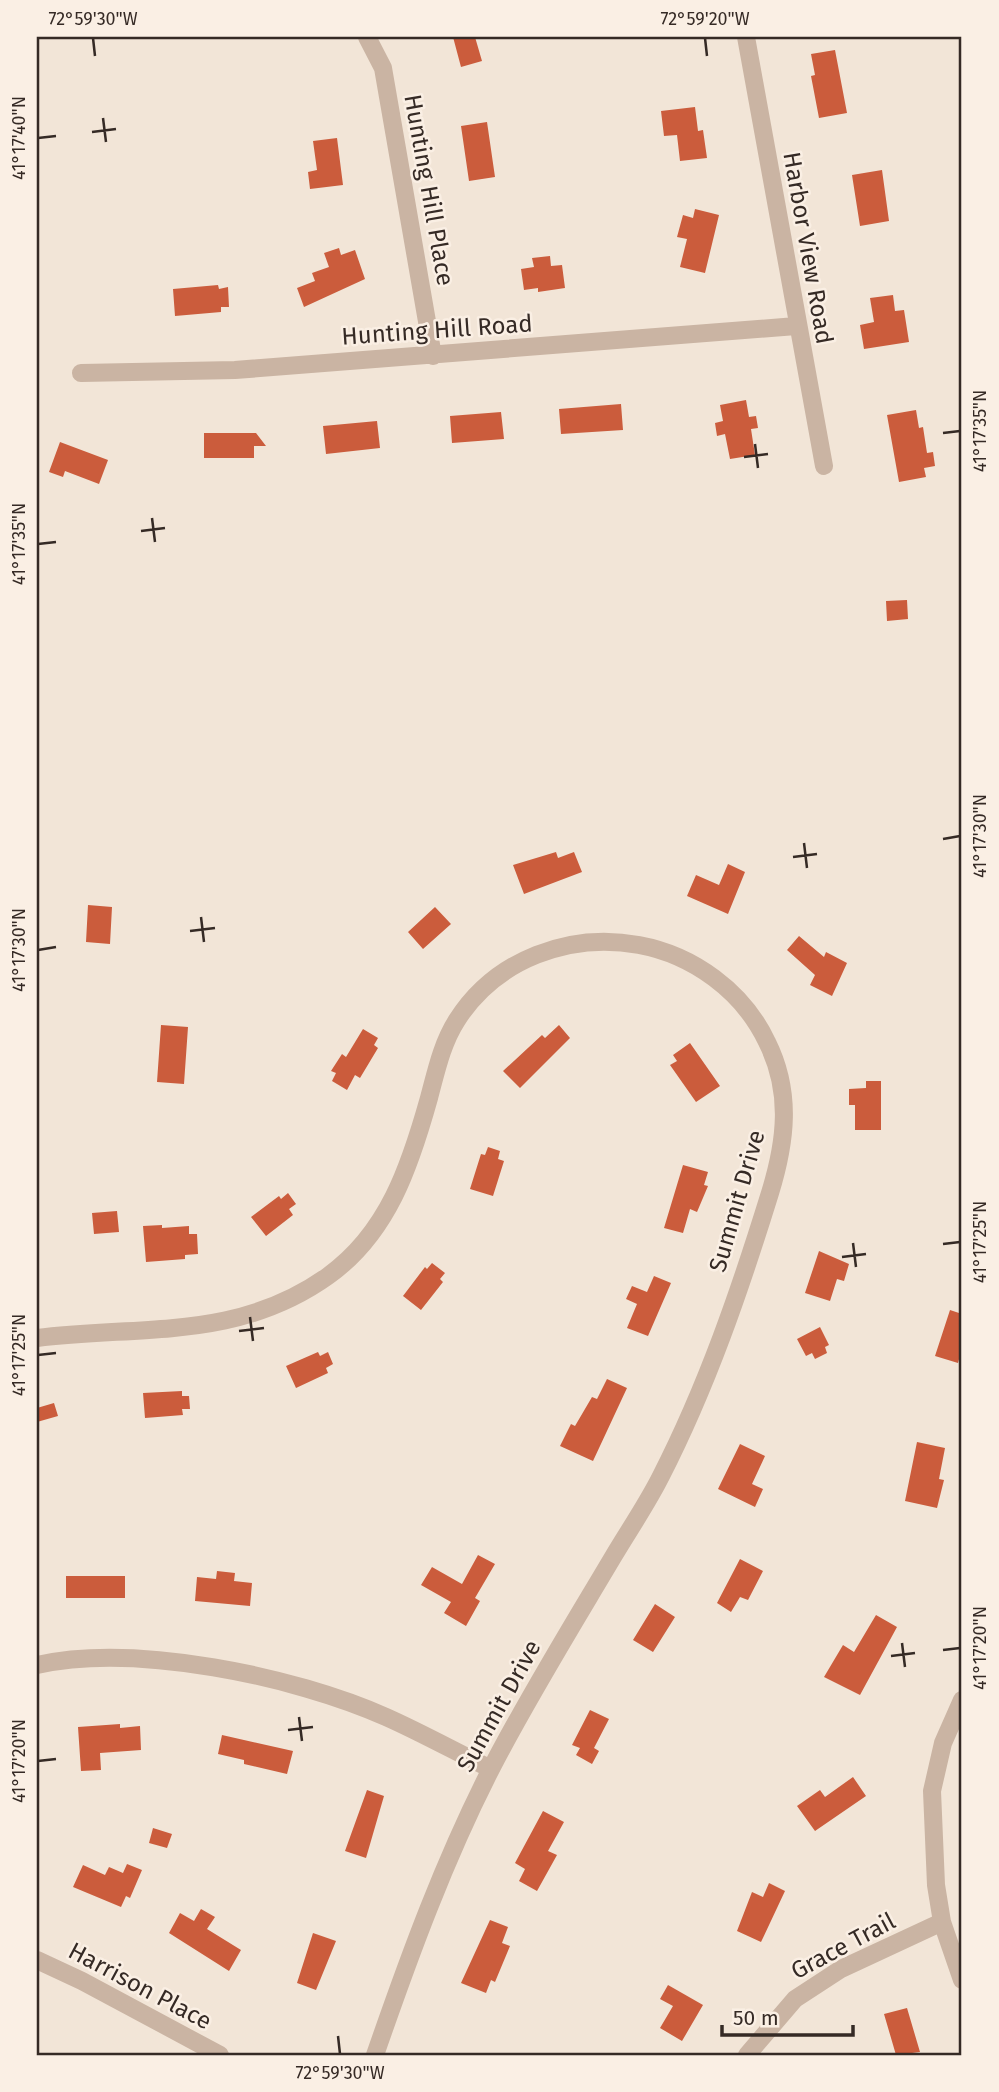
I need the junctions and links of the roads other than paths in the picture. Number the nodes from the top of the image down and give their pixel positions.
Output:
1 (366, 37) edge
2 (746, 37) edge
3 (796, 326) junction
4 (433, 356) junction
5 (81, 373) dead end
6 (824, 466) dead end
7 (37, 1338) edge
8 (37, 1665) edge
9 (962, 1700) edge
10 (491, 1769) junction
11 (943, 1922) junction
12 (37, 1960) edge
13 (962, 1980) edge
14 (220, 2055) edge
15 (374, 2055) edge
16 (747, 2055) edge

1 - 4 street, Hunting Hill Place
2 - 3 street, Harbor View Road
3 - 4 street, Hunting Hill Road
3 - 6 street, Harbor View Road
4 - 5 street, Hunting Hill Road
7 - 10 street, Summit Drive
8 - 10 street
9 - 11 street
10 - 15 street, Summit Drive
11 - 13 street
11 - 16 street, Grace Trail
12 - 14 street, Harrison Place

